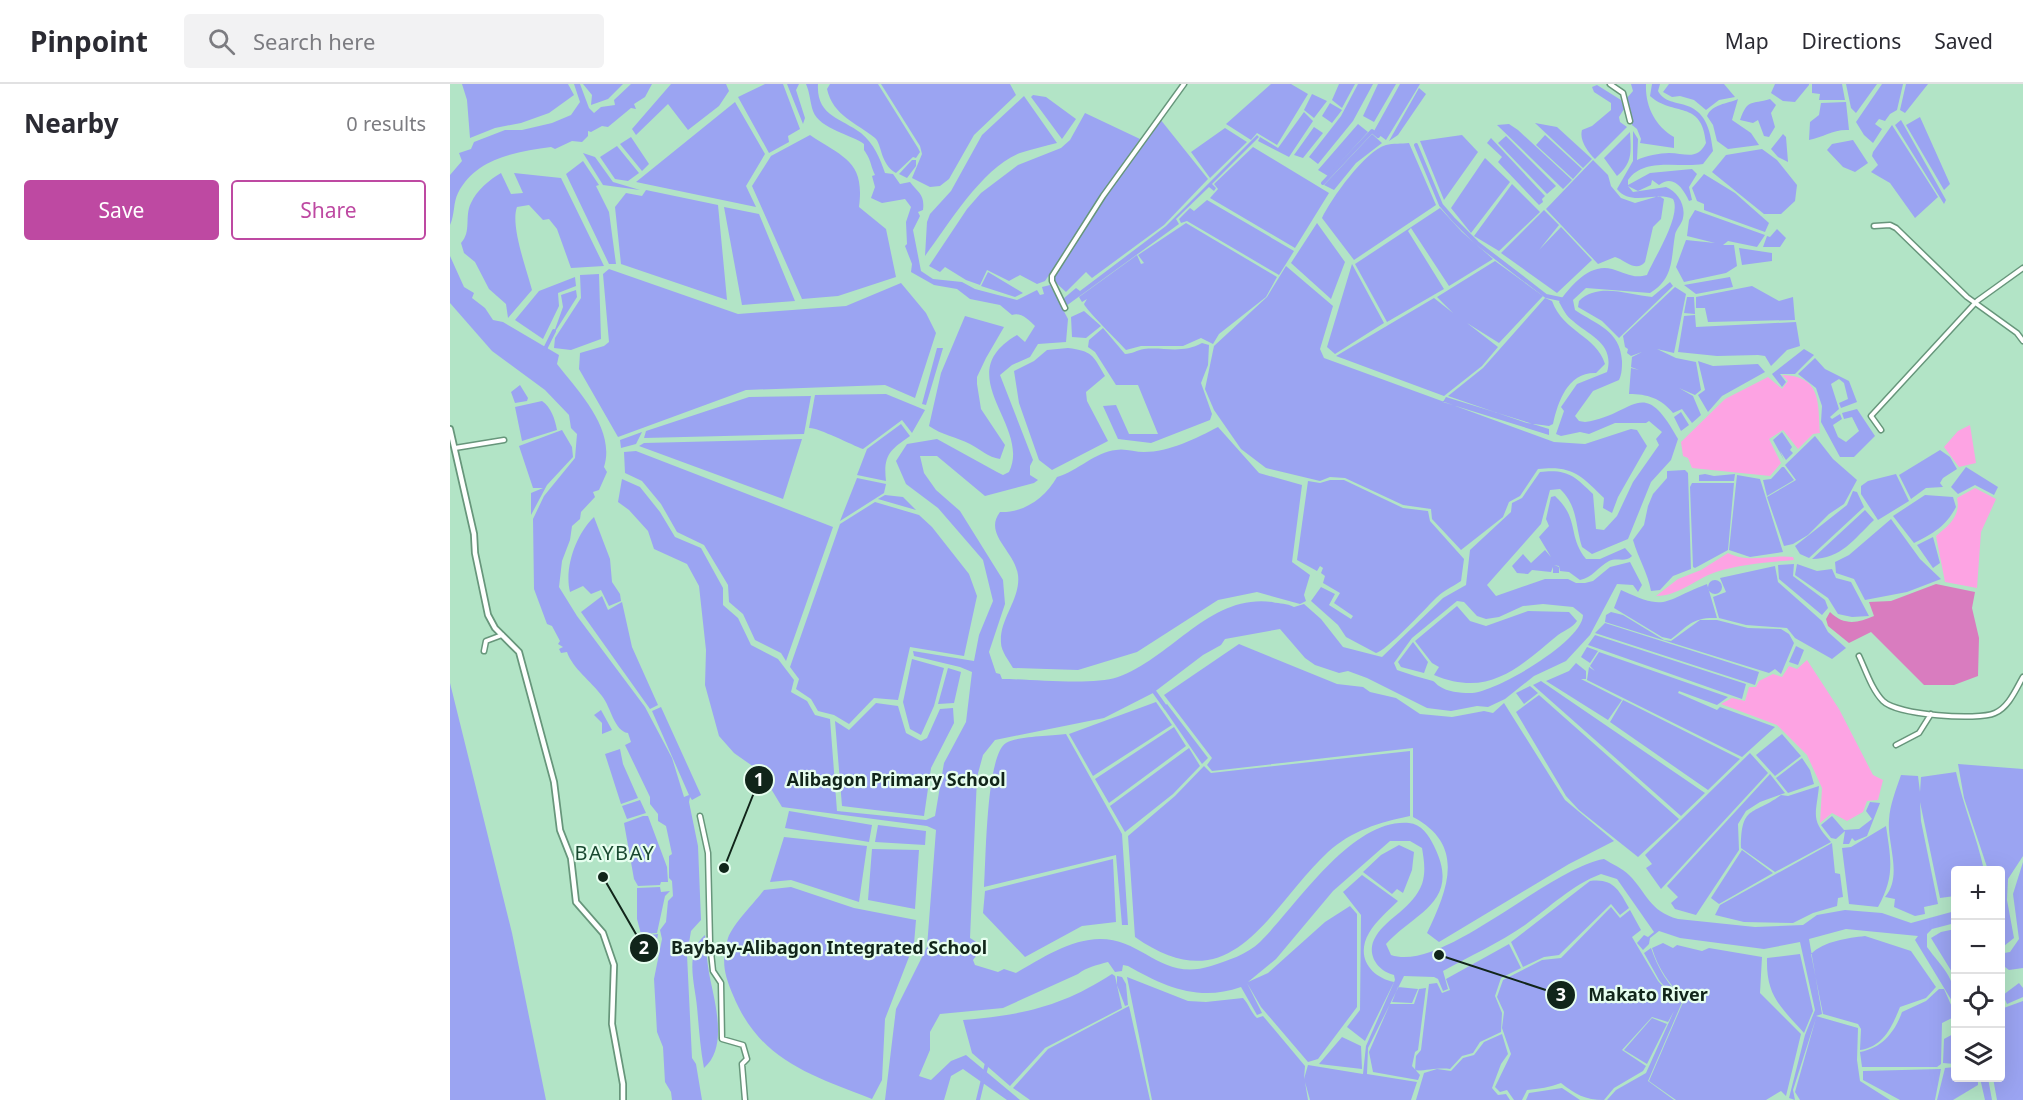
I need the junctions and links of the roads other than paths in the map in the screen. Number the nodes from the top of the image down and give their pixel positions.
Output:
1 (1184, 84) edge
2 (1610, 84) edge
3 (1630, 122) dead end
4 (1875, 226) dead end
5 (2023, 268) edge
6 (1977, 301) junction
7 (1065, 308) dead end
8 (2023, 341) edge
9 (450, 429) edge
10 (1881, 430) dead end
11 (504, 440) dead end
12 (455, 448) junction
13 (503, 635) junction
14 (484, 651) dead end
15 (1859, 657) dead end
16 (2023, 677) edge
17 (1931, 714) junction
18 (1896, 745) dead end
19 (700, 816) dead end
20 (623, 1100) edge
21 (745, 1100) edge

1 - 7 street
2 - 3 street
4 - 6 street
5 - 6 street
6 - 8 street
6 - 10 street
9 - 12 street
11 - 12 street
12 - 13 street
13 - 14 street
13 - 20 street
15 - 17 street
16 - 17 street
17 - 18 street
19 - 21 street

